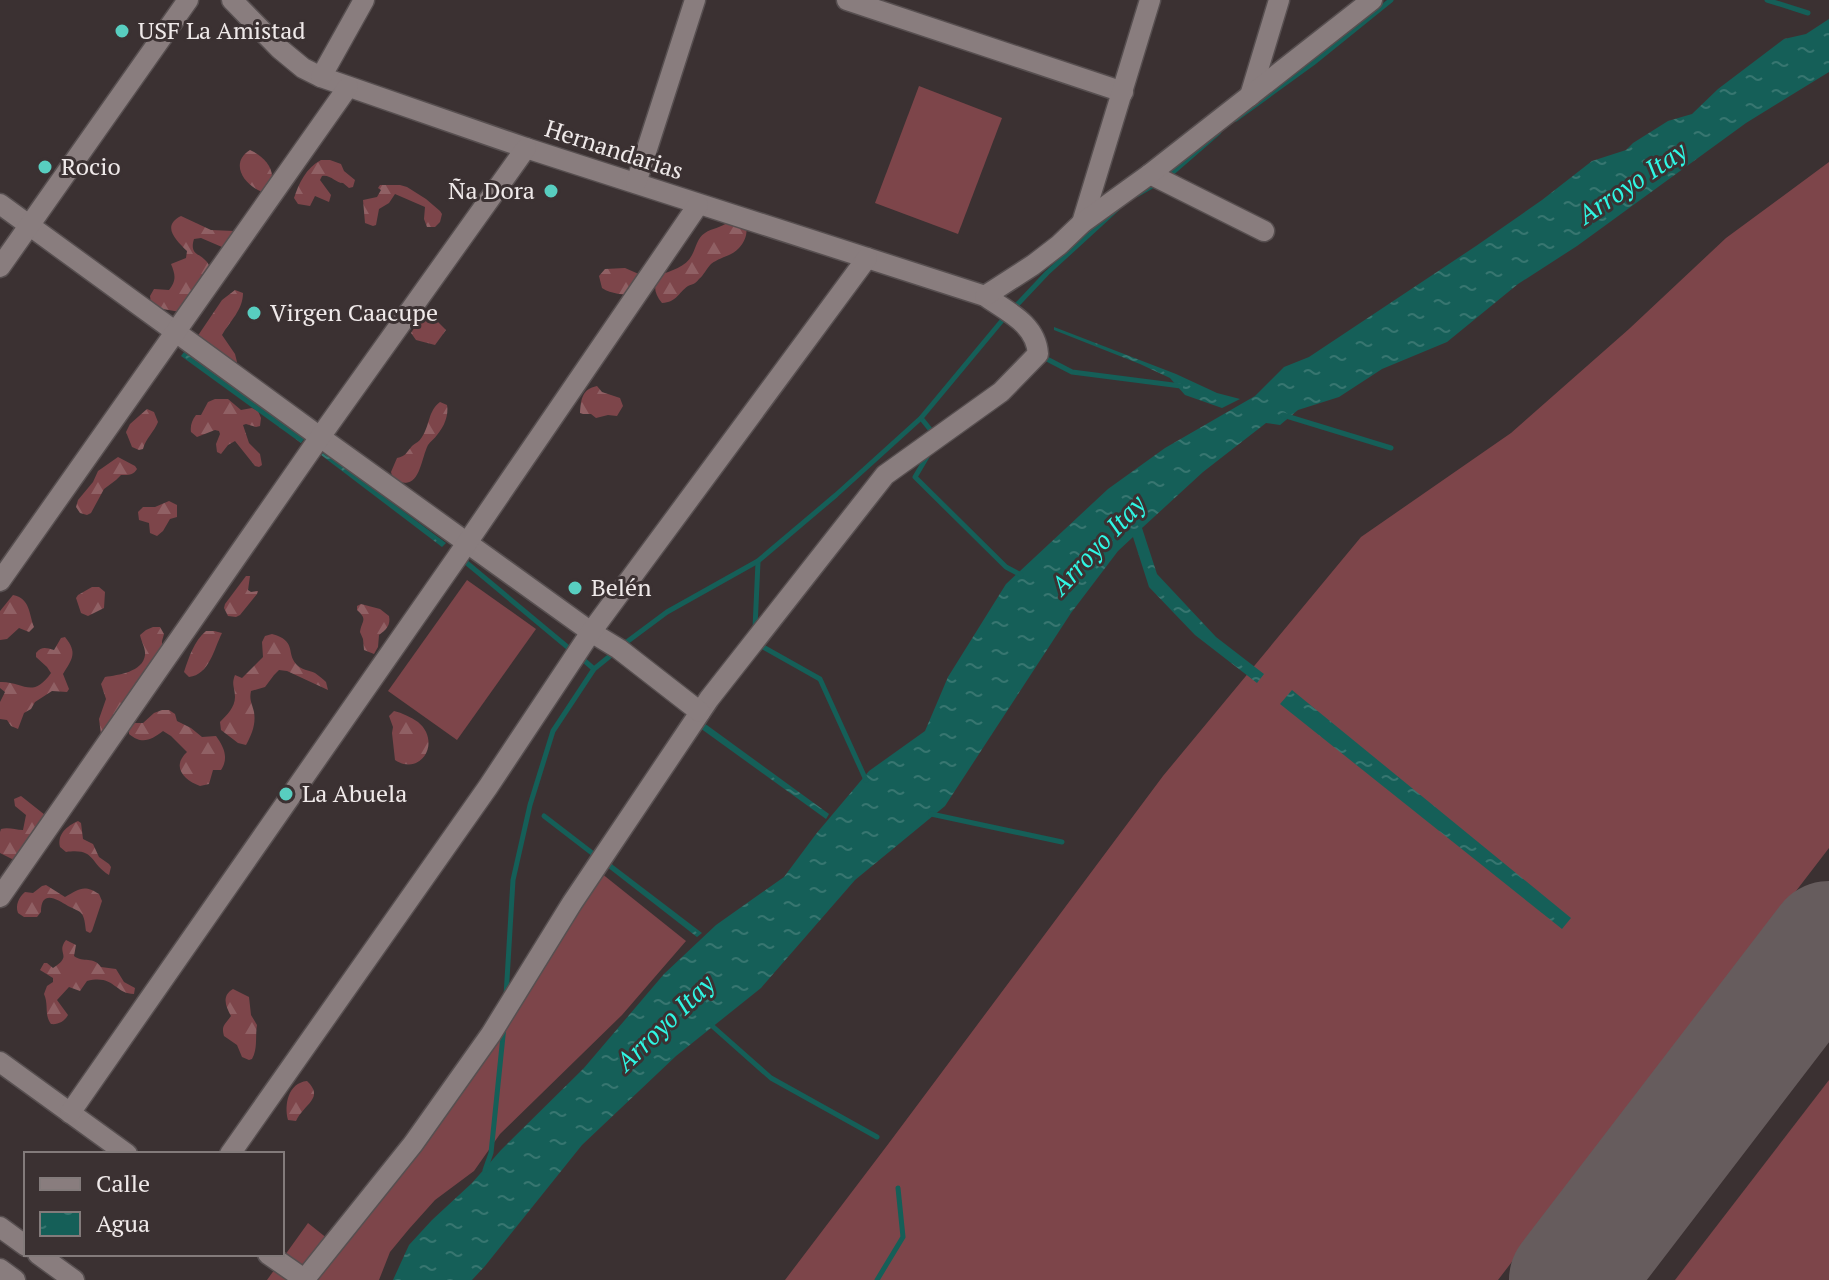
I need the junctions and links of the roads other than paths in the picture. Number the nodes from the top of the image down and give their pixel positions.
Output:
1 (188, 0) edge
2 (364, 0) edge
3 (695, 0) edge
4 (847, 0) edge
5 (1150, 0) edge
6 (1279, 0) edge
7 (1372, 0) edge
8 (240, 3) edge
9 (321, 77) junction
10 (348, 87) junction
11 (1123, 92) junction
12 (1250, 96) junction
13 (526, 148) junction
14 (1150, 174) junction
15 (636, 183) junction
16 (0, 204) edge
17 (698, 205) junction
18 (1082, 223) junction
19 (29, 226) junction
20 (1264, 231) dead end
21 (867, 258) junction
22 (0, 267) edge
23 (985, 296) junction
24 (175, 331) junction
25 (320, 437) junction
26 (466, 542) junction
27 (0, 581) edge
28 (591, 632) junction
29 (700, 712) junction
30 (0, 897) edge
31 (0, 1062) edge
32 (70, 1113) junction
33 (124, 1152) edge
34 (231, 1152) edge
35 (0, 1227) edge
36 (24, 1245) edge
37 (41, 1256) edge
38 (271, 1256) edge
39 (74, 1280) edge
40 (304, 1280) edge

1 - 19 street
2 - 9 street
3 - 15 street
4 - 11 street
5 - 11 street
6 - 12 street
7 - 12 street
8 - 9 street, Hernandarias
9 - 10 street, Hernandarias
10 - 13 street, Hernandarias
10 - 24 street
11 - 18 street
12 - 14 street
13 - 15 street, Hernandarias
13 - 25 street
14 - 18 street
14 - 20 street
15 - 17 street, Hernandarias
16 - 19 street
17 - 21 street, Hernandarias
17 - 26 street
18 - 23 street
19 - 22 street
19 - 24 street
21 - 23 street, Hernandarias
21 - 28 street
23 - 29 street, Hernandarias
24 - 25 street
24 - 27 street
25 - 26 street
25 - 30 street
26 - 28 street
26 - 32 street
28 - 29 street
28 - 34 street
29 - 40 street
31 - 32 street
32 - 33 street
35 - 36 street
37 - 39 street
38 - 40 street

